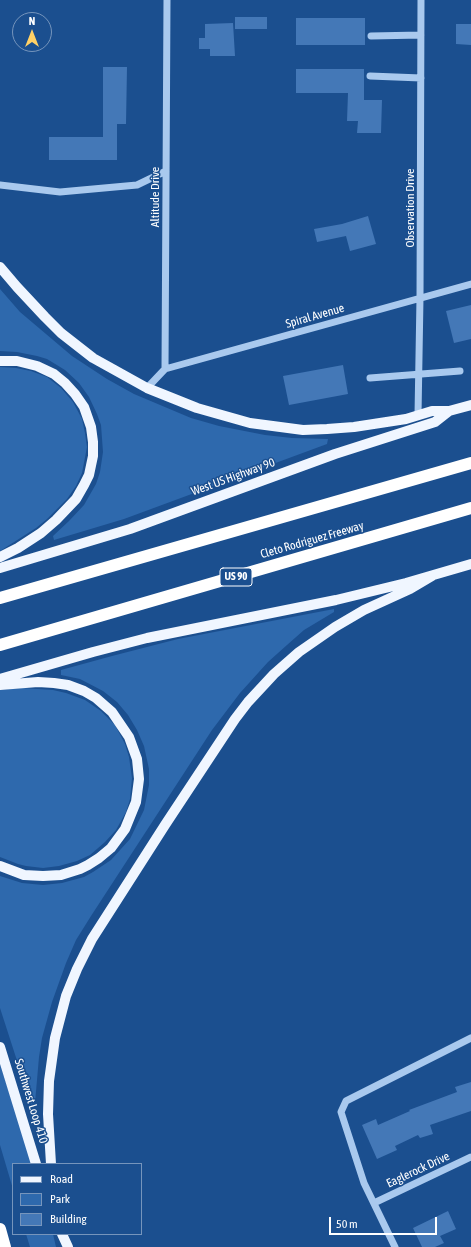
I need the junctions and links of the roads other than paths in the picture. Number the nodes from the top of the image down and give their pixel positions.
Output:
1 (167, 0) edge
2 (421, 0) edge
3 (421, 35) junction
4 (371, 36) dead end
5 (370, 76) dead end
6 (421, 78) junction
7 (166, 171) junction
8 (0, 185) edge
9 (0, 266) edge
10 (471, 284) edge
11 (420, 298) junction
12 (0, 361) edge
13 (165, 369) junction
14 (460, 372) dead end
15 (418, 374) junction
16 (370, 378) dead end
17 (147, 388) junction
18 (471, 405) edge
19 (449, 411) junction
20 (418, 416) junction
21 (471, 463) edge
22 (471, 508) edge
23 (0, 557) edge
24 (471, 564) edge
25 (0, 568) edge
26 (432, 576) junction
27 (0, 598) edge
28 (0, 645) edge
29 (0, 679) edge
30 (0, 685) edge
31 (0, 866) edge
32 (471, 1038) edge
33 (0, 1046) edge
34 (471, 1157) edge
35 (36, 1163) edge
36 (51, 1163) edge
37 (374, 1203) junction
38 (0, 1228) edge
39 (62, 1235) edge
40 (68, 1235) edge
41 (6, 1247) edge
42 (68, 1247) edge
43 (72, 1247) edge
44 (395, 1247) edge

1 - 7 street, Altitude Drive
2 - 3 street, Observation Drive
3 - 4 street
3 - 6 street, Observation Drive
5 - 6 street
6 - 11 street, Observation Drive
7 - 8 street
7 - 13 street, Altitude Drive
9 - 17 main road
10 - 11 street, Spiral Avenue
11 - 13 street, Spiral Avenue
11 - 15 street, Observation Drive
12 - 23 main road
13 - 17 street
14 - 15 street
15 - 16 street
15 - 20 street, Observation Drive
17 - 20 main road
18 - 19 main road, West US Highway 90
19 - 20 main road
19 - 25 main road, West US Highway 90
21 - 27 highway
22 - 28 highway, Cleto Rodriguez Freeway / US 90
24 - 26 main road
26 - 29 main road
26 - 36 main road
30 - 31 main road
32 - 37 street
33 - 35 main road, Southwest Loop 410
34 - 37 street, Eaglerock Drive
37 - 44 street
38 - 41 highway
39 - 42 main road
40 - 43 main road

